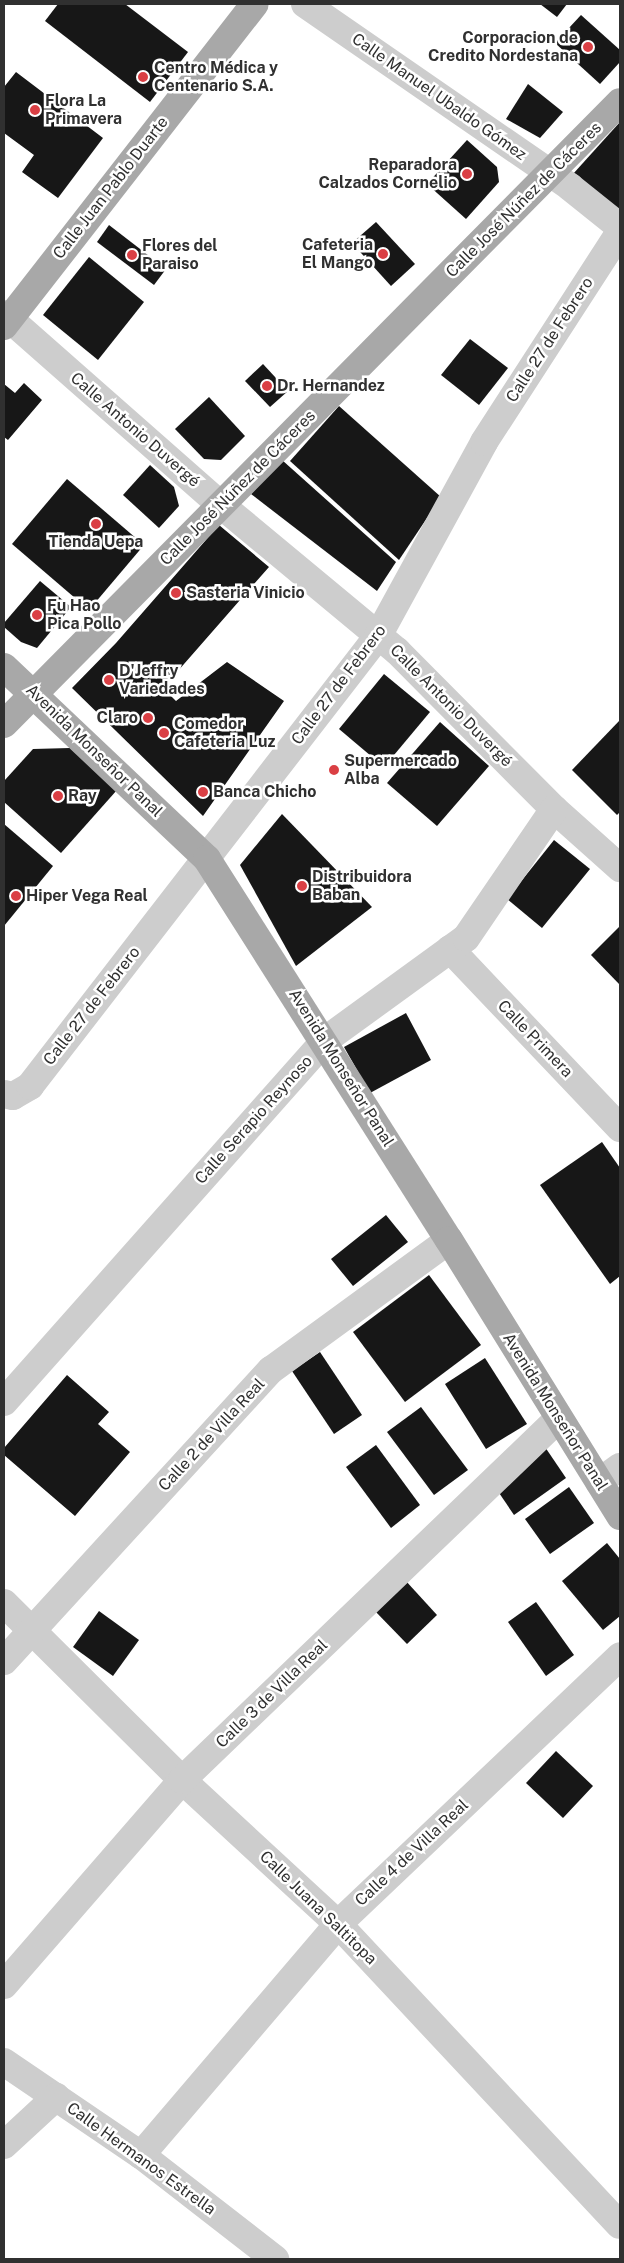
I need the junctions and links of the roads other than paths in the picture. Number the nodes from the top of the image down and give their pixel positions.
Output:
1 (255, 4) edge
2 (305, 4) edge
3 (620, 102) edge
4 (550, 174) junction
5 (620, 227) edge
6 (620, 232) edge
7 (6, 320) edge
8 (221, 505) junction
9 (378, 636) junction
10 (4, 667) edge
11 (34, 693) junction
12 (4, 724) edge
13 (554, 809) junction
14 (207, 859) junction
15 (620, 868) edge
16 (450, 949) junction
17 (324, 1041) junction
18 (4, 1094) edge
19 (620, 1128) edge
20 (449, 1240) junction
21 (4, 1402) edge
22 (558, 1419) junction
23 (610, 1474) edge
24 (620, 1516) edge
25 (4, 1603) edge
26 (32, 1631) junction
27 (620, 1656) edge
28 (4, 1661) edge
29 (182, 1780) junction
30 (338, 1924) junction
31 (4, 1985) edge
32 (4, 2062) edge
33 (56, 2097) junction
34 (4, 2144) edge
35 (141, 2155) junction
36 (620, 2225) edge
37 (275, 2259) edge

1 - 7 main road, Calle Juan Pablo Duarte
2 - 4 street, Calle Manuel Ubaldo Gómez
3 - 4 main road, Calle José Núñez de Cáceres
4 - 5 street, Calle Manuel Ubaldo Gómez
4 - 8 main road, Calle José Núñez de Cáceres
6 - 9 street, Calle 27 de Febrero
7 - 8 street, Calle Antonio Duvergé
8 - 9 street, Calle Antonio Duvergé
8 - 11 main road, Calle José Núñez de Cáceres
9 - 13 street, Calle Antonio Duvergé
9 - 14 street, Calle 27 de Febrero
10 - 11 main road, Avenida Monseñor Panal
11 - 12 main road, Calle José Núñez de Cáceres
11 - 14 main road, Avenida Monseñor Panal
13 - 15 street, Calle Antonio Duvergé
13 - 16 street, Calle Serapio Reynoso
14 - 17 main road, Avenida Monseñor Panal
14 - 18 street, Calle 27 de Febrero
16 - 17 street, Calle Serapio Reynoso
16 - 19 street, Calle Primera
17 - 20 main road, Avenida Monseñor Panal
17 - 21 street, Calle Serapio Reynoso
20 - 22 main road, Avenida Monseñor Panal
20 - 26 street, Calle 2 de Villa Real
22 - 23 main road, Avenida Monseñor Panal
22 - 29 street, Calle 3 de Villa Real
23 - 24 main road, Avenida Monseñor Panal
25 - 26 street, Calle Juana Saltitopa
26 - 28 street, Calle 2 de Villa Real
26 - 29 street, Calle Juana Saltitopa
27 - 30 street, Calle 4 de Villa Real
29 - 30 street, Calle Juana Saltitopa
29 - 31 street, Calle 3 de Villa Real
30 - 35 street, Calle 4 de Villa Real
30 - 36 street, Calle Juana Saltitopa
32 - 33 street, Calle Hermanos Estrella
33 - 34 street
33 - 35 street, Calle Hermanos Estrella
35 - 37 street, Calle Hermanos Estrella

